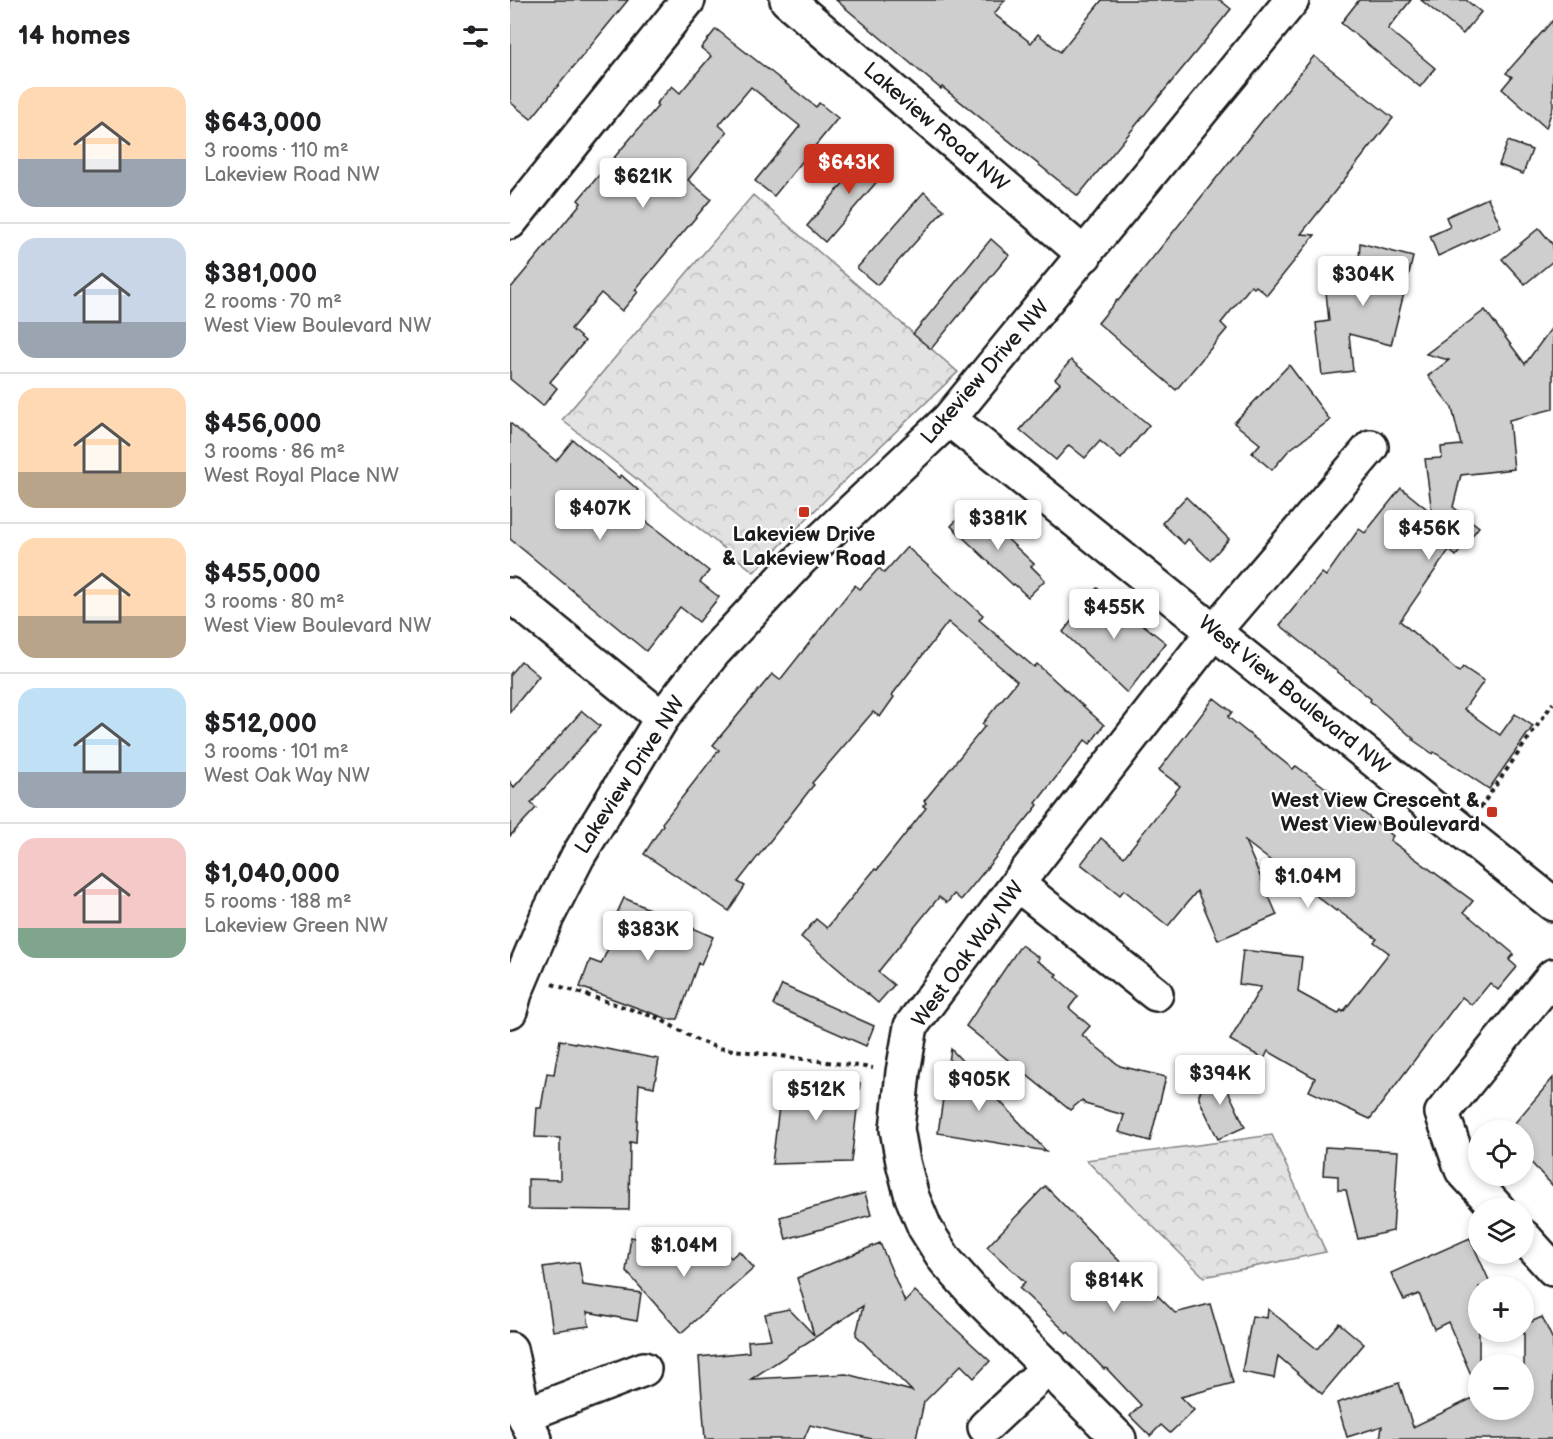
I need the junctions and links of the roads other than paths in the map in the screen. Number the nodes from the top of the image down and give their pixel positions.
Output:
1 (688, 0) edge
2 (787, 0) edge
3 (1292, 0) edge
4 (510, 222) edge
5 (1085, 255) junction
6 (950, 419) junction
7 (1371, 447) dead end
8 (510, 595) edge
9 (1214, 631) junction
10 (662, 718) junction
11 (1017, 884) junction
12 (1553, 904) edge
13 (1553, 976) edge
14 (1156, 994) dead end
15 (512, 999) edge
16 (1488, 1198) edge
17 (1534, 1248) edge
18 (1553, 1269) edge
19 (510, 1349) edge
20 (1049, 1366) junction
21 (644, 1369) dead end
22 (530, 1427) edge
23 (985, 1427) dead end
24 (1119, 1439) edge

1 - 4 street
2 - 5 street, Lakeview Road NW
3 - 5 street, Lakeview Drive NW
5 - 6 street, Lakeview Drive NW
6 - 9 street, West View Boulevard NW
6 - 10 street, Lakeview Drive NW
7 - 9 street, West Oak Way NW
8 - 10 street
9 - 11 street, West Oak Way NW
9 - 12 street, West View Boulevard NW
10 - 15 street, Lakeview Drive NW
11 - 14 street
11 - 20 street, West Oak Way NW
13 - 16 street
17 - 18 street
19 - 22 street
20 - 23 street
20 - 24 street, West Oak Way NW
21 - 22 street

